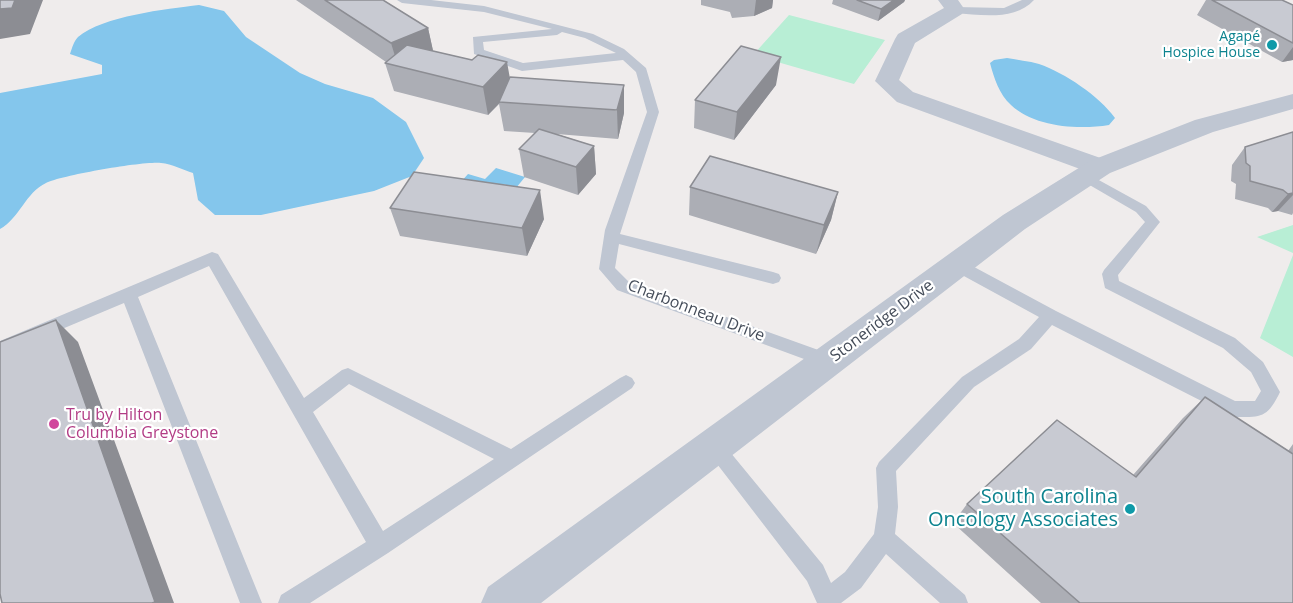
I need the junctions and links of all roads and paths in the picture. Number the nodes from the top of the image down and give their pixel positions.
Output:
1 (402, 0) edge
2 (1029, 0) edge
3 (952, 5) edge
4 (567, 31) junction
5 (625, 56) junction
6 (1293, 101) edge
7 (1093, 172) junction
8 (612, 237) junction
9 (957, 265) junction
10 (773, 278) dead end
11 (129, 294) junction
12 (1050, 316) junction
13 (0, 348) edge
14 (829, 361) junction
15 (626, 383) dead end
16 (302, 410) junction
17 (714, 447) junction
18 (510, 458) junction
19 (884, 538) junction
20 (380, 546) junction
21 (827, 601) edge
22 (251, 603) edge
23 (289, 603) edge
24 (504, 603) edge
25 (957, 603) edge

1 - 4 lane, Charbonneau Drive
2 - 3 lane
3 - 7 street
4 - 5 lane, Charbonneau Drive
4 - 5 lane
5 - 8 lane, Charbonneau Drive
6 - 7 street, Stoneridge Drive
7 - 9 street, Stoneridge Drive
7 - 12 lane
8 - 10 lane
8 - 14 lane, Charbonneau Drive
9 - 12 lane
9 - 14 street, Stoneridge Drive
11 - 13 lane
11 - 16 lane
11 - 22 lane
12 - 19 lane
14 - 17 street, Stoneridge Drive
15 - 18 lane
16 - 18 lane
16 - 20 lane
17 - 21 lane
17 - 24 street, Stoneridge Drive
18 - 20 lane
19 - 21 lane
19 - 25 lane
20 - 23 lane

